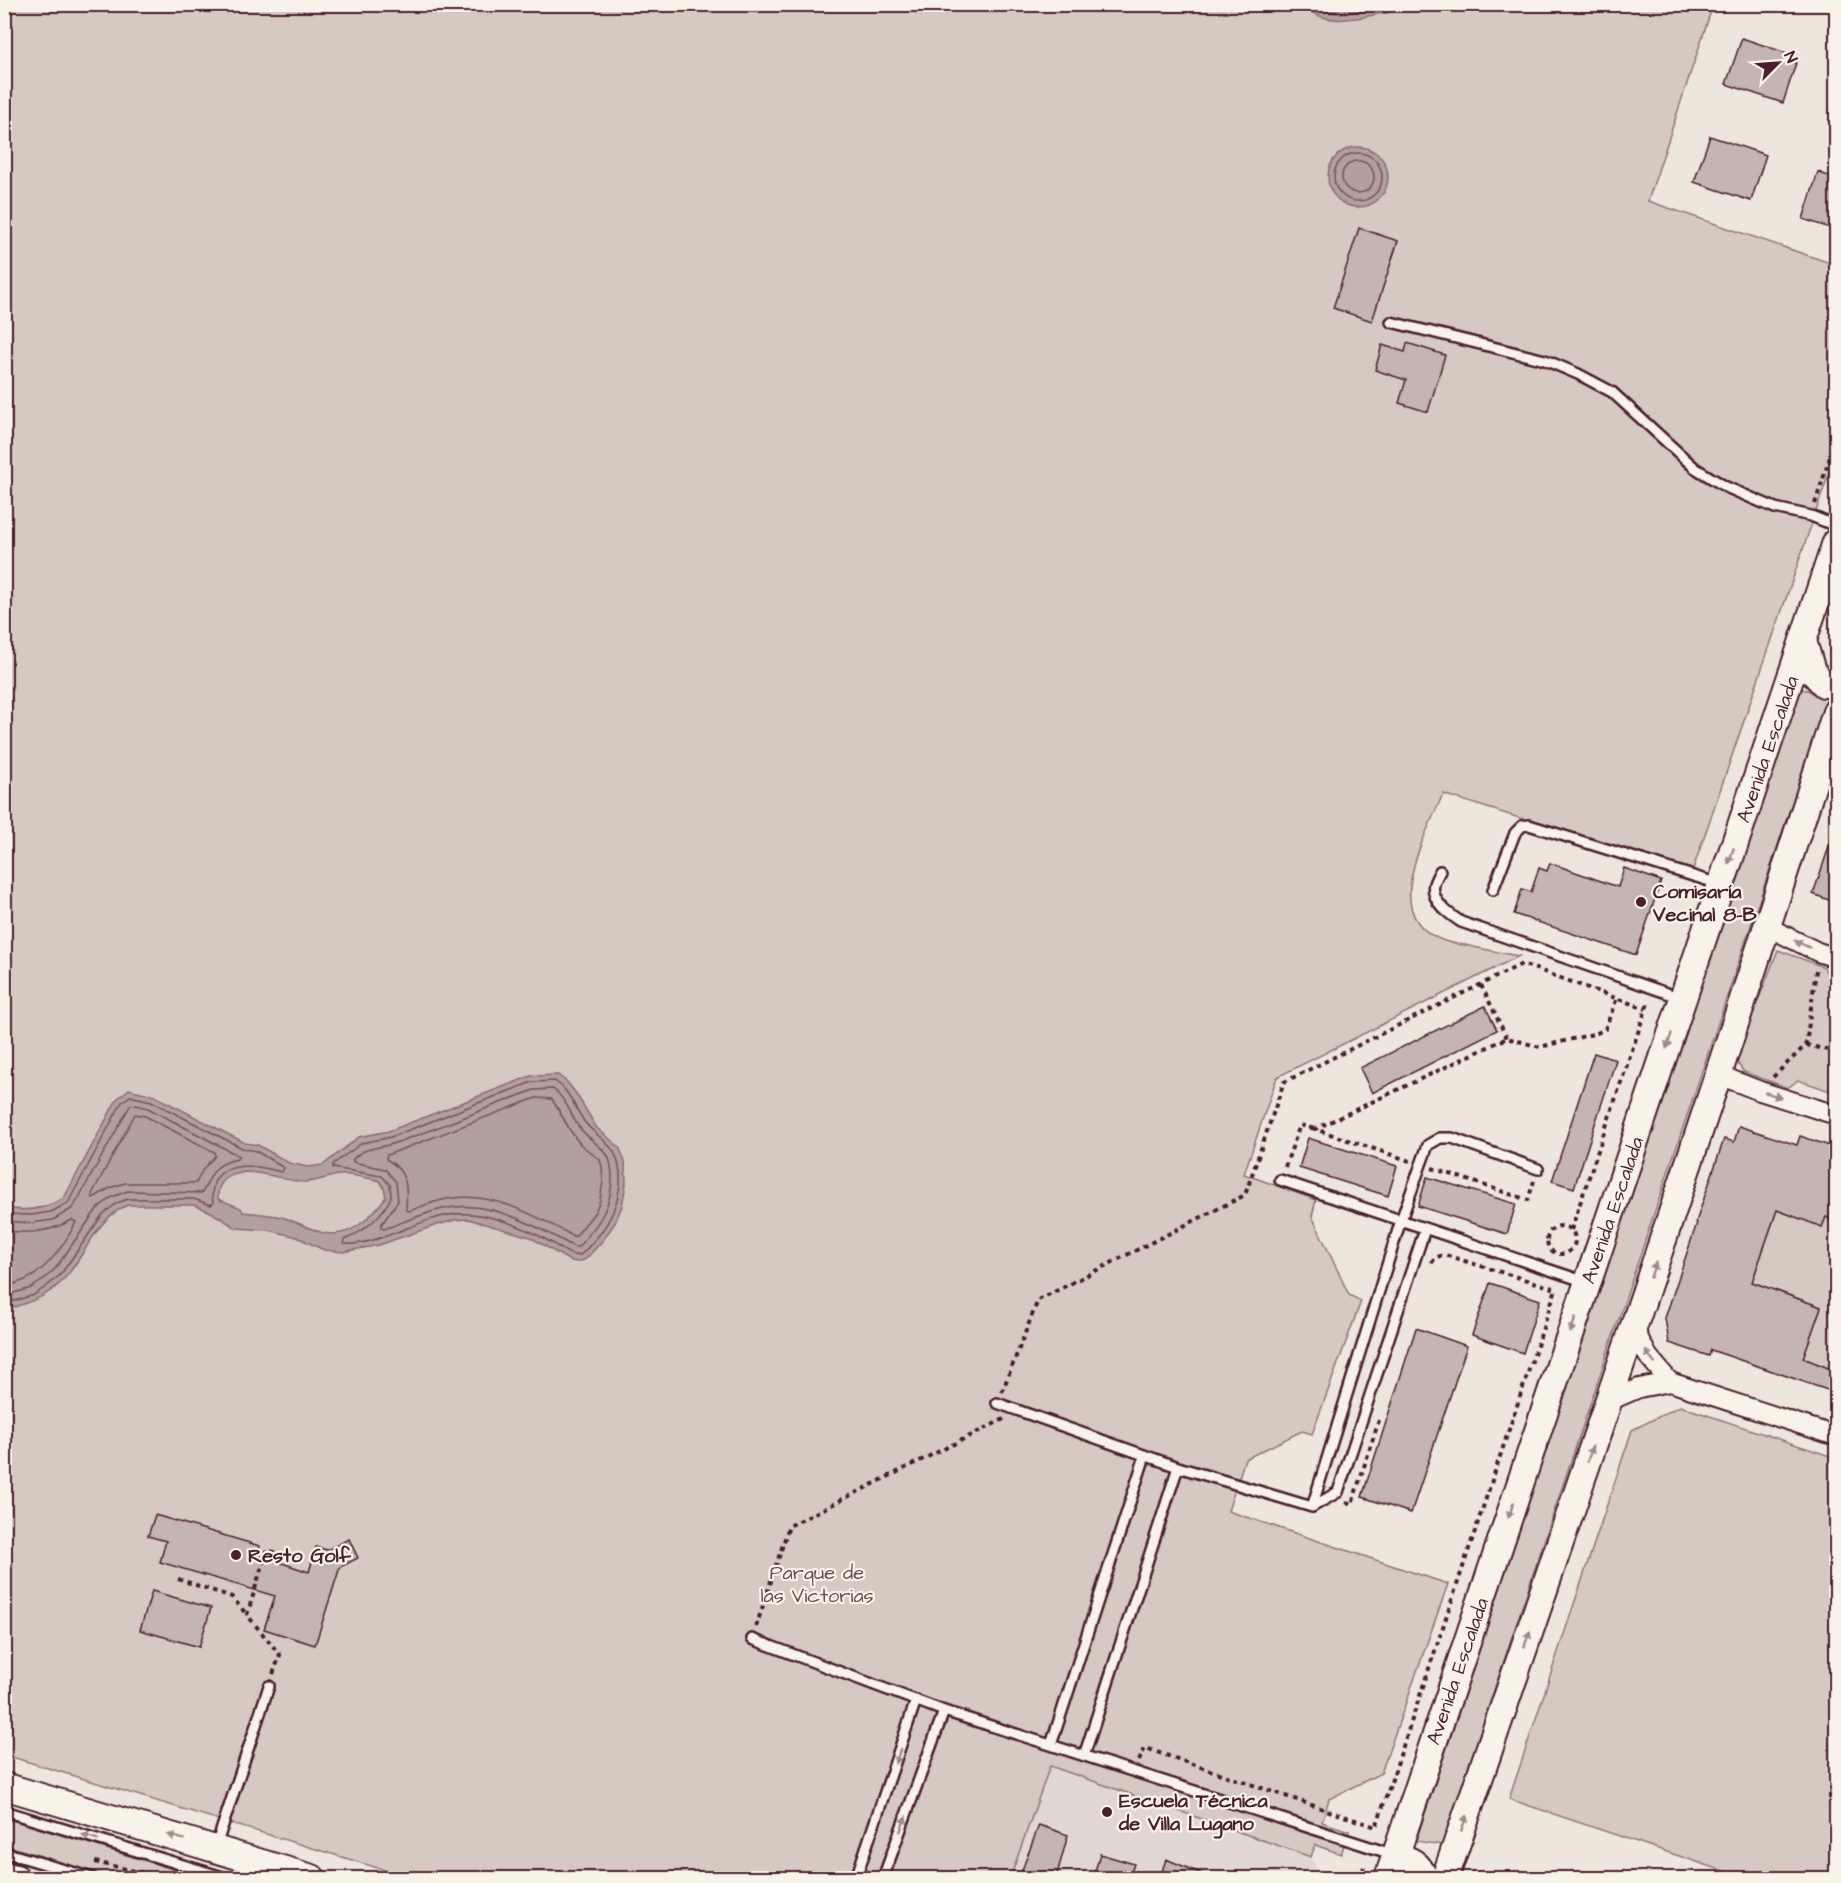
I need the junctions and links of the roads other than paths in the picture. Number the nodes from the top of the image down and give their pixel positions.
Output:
1 (1391, 322) dead end
2 (1836, 526) edge
3 (1836, 542) edge
4 (1831, 574) edge
5 (1803, 641) junction
6 (1836, 684) edge
7 (1836, 712) edge
8 (1440, 871) dead end
9 (1721, 885) junction
10 (1493, 890) dead end
11 (1768, 927) junction
12 (1836, 958) edge
13 (1683, 998) junction
14 (1719, 1075) junction
15 (1836, 1115) edge
16 (1538, 1169) road end
17 (1280, 1180) road end
18 (1401, 1220) junction
19 (1425, 1228) junction
20 (1588, 1282) junction
21 (1634, 1329) junction
22 (1670, 1382) junction
23 (1609, 1401) junction
24 (998, 1404) road end
25 (1836, 1436) edge
26 (1145, 1456) junction
27 (1178, 1467) junction
28 (1312, 1507) junction
29 (752, 1639) road end
30 (269, 1686) road end
31 (916, 1700) junction
32 (944, 1711) junction
33 (1051, 1745) junction
34 (1084, 1756) junction
35 (4, 1786) edge
36 (4, 1811) edge
37 (215, 1849) junction
38 (4, 1852) edge
39 (1391, 1867) edge
40 (4, 1875) edge
41 (16, 1878) edge
42 (92, 1878) edge
43 (226, 1878) edge
44 (312, 1878) edge
45 (856, 1878) edge
46 (883, 1878) edge
47 (1424, 1878) edge
48 (1445, 1878) edge

1 - 2 lane
3 - 4 main road, Avenida Escalada
4 - 5 main road, Avenida Escalada
5 - 6 main road
5 -> 9 main road, Avenida Escalada
7 - 11 main road
8 - 13 lane
9 - 10 lane
9 - 13 main road, Avenida Escalada
12 -> 11 street
11 - 14 main road
13 -> 20 main road, Avenida Escalada
14 -> 15 street
21 -> 14 main road
16 - 18 lane
17 - 18 lane
18 - 19 lane
18 - 28 lane
19 - 20 lane
19 - 28 lane
20 -> 39 main road, Avenida Escalada
22 -> 21 street
21 - 23 main road
22 - 23 street
22 - 25 street
48 -> 23 main road
24 - 26 lane
26 - 27 lane
26 - 33 lane
27 - 28 lane
27 - 34 lane
29 - 31 lane
30 - 37 lane
31 - 32 lane
31 -> 45 lane
32 - 33 lane
46 -> 32 lane
33 - 34 lane
34 - 39 lane
37 -> 35 main road
43 -> 36 lane
37 - 44 main road
38 - 42 lane
39 - 47 main road
40 - 41 main road

